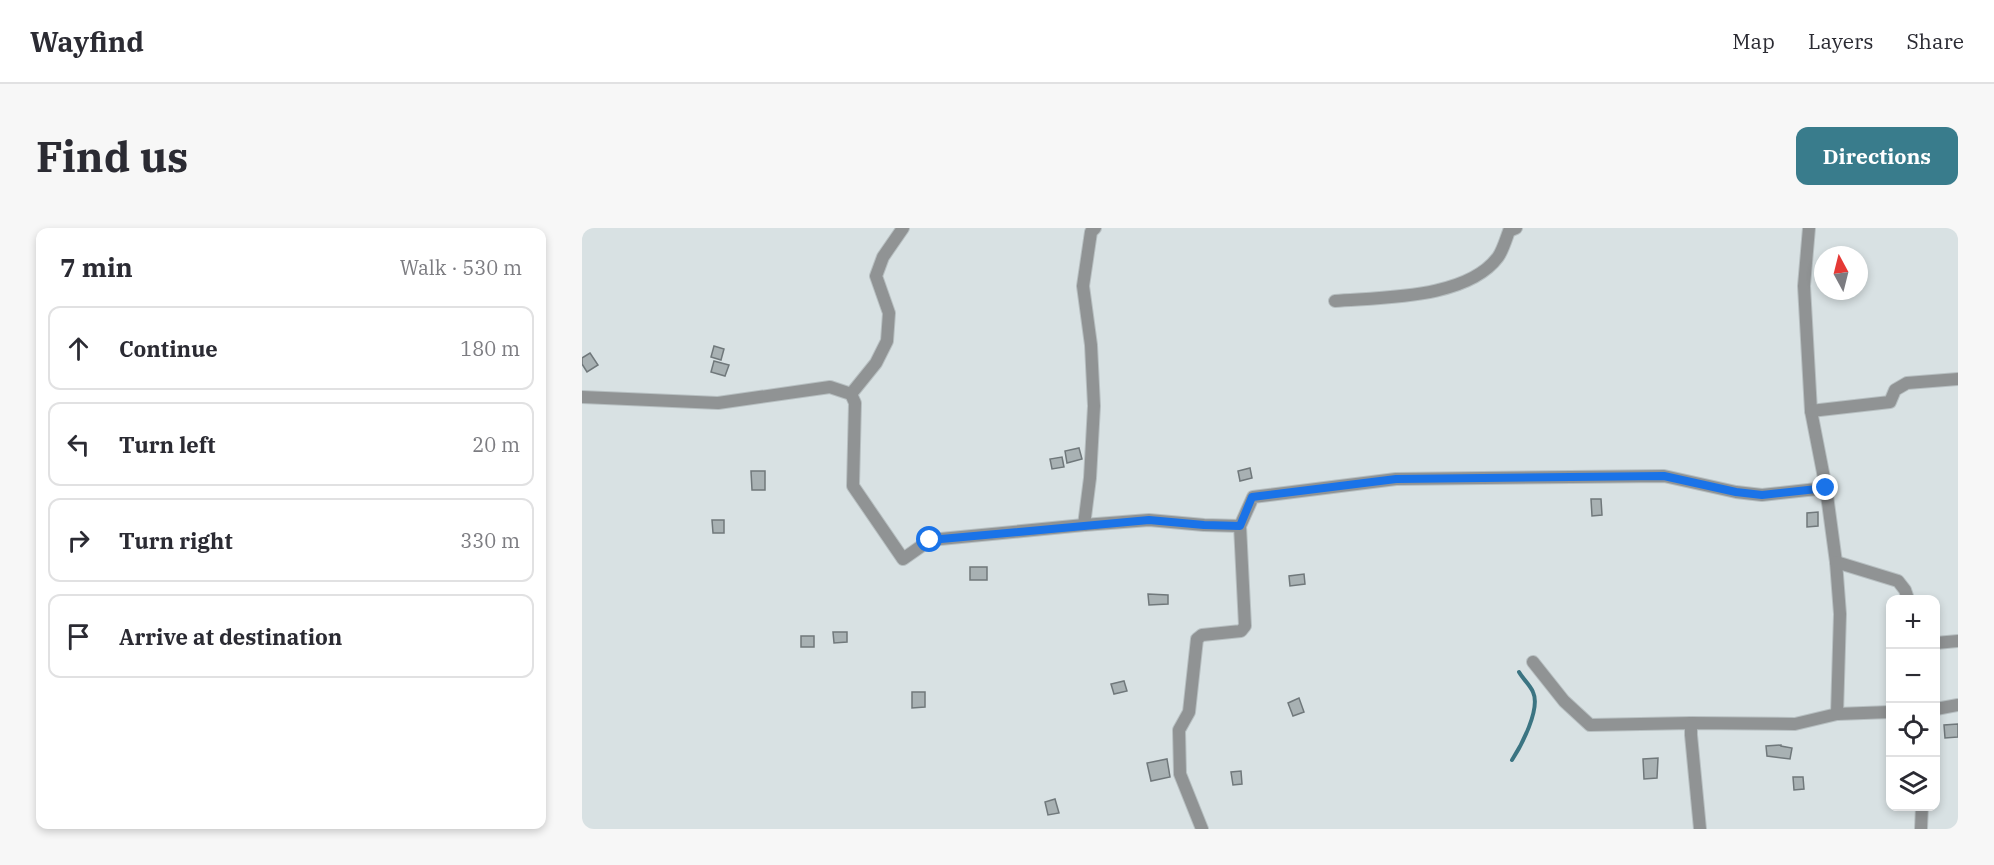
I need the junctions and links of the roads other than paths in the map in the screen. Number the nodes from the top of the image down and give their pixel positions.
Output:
1 (903, 228) edge
2 (1095, 228) edge
3 (1516, 228) edge
4 (1809, 228) edge
5 (1335, 301) dead end
6 (1958, 379) edge
7 (851, 394) junction
8 (582, 397) edge
9 (1811, 411) junction
10 (1826, 488) junction
11 (1084, 525) junction
12 (1240, 526) junction
13 (1836, 562) junction
14 (1906, 595) edge
15 (1958, 641) edge
16 (1940, 643) edge
17 (1533, 662) dead end
18 (1958, 705) edge
19 (1940, 708) edge
20 (1886, 712) edge
21 (1837, 714) junction
22 (1691, 723) junction
23 (1922, 811) edge
24 (1202, 829) edge
25 (1700, 829) edge
26 (1921, 829) edge

1 - 7 street
2 - 11 street
3 - 5 street
4 - 9 street
6 - 9 street
7 - 8 street
7 - 11 street
9 - 10 street
10 - 12 street
10 - 13 street
11 - 12 street
12 - 24 street
13 - 14 street
13 - 21 street
15 - 16 street
17 - 22 street
18 - 19 street
20 - 21 street
21 - 22 street
22 - 25 street
23 - 26 street

